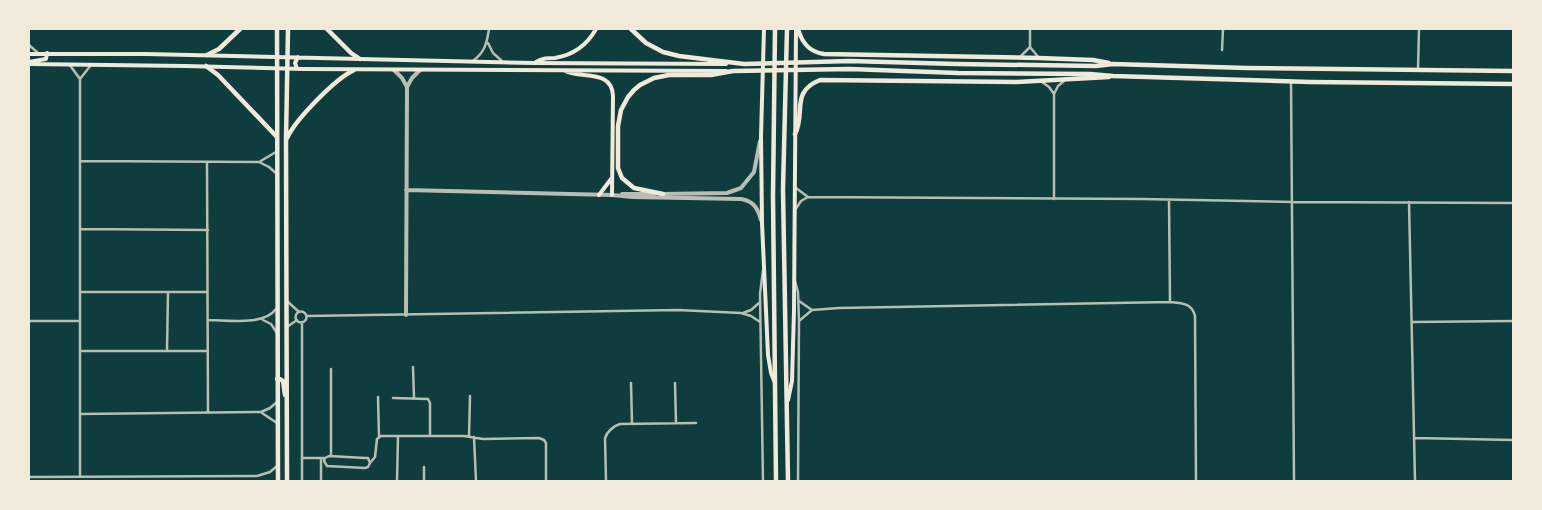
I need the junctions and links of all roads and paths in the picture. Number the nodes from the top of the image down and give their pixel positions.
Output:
1 (240, 29) edge
2 (277, 29) edge
3 (288, 29) edge
4 (327, 29) edge
5 (489, 29) edge
6 (596, 29) edge
7 (631, 29) edge
8 (764, 29) edge
9 (775, 29) edge
10 (787, 29) edge
11 (797, 29) edge
12 (1030, 29) edge
13 (1222, 29) edge
14 (1419, 29) edge
15 (487, 42) junction
16 (276, 45) junction
17 (288, 45) junction
18 (29, 46) edge
19 (1030, 47) junction
20 (1222, 50) dead end
21 (29, 54) edge
22 (40, 54) junction
23 (47, 54) junction
24 (207, 55) junction
25 (268, 56) junction
26 (276, 57) junction
27 (288, 57) junction
28 (298, 57) junction
29 (1019, 57) junction
30 (360, 58) junction
31 (1039, 58) junction
32 (474, 60) junction
33 (502, 61) junction
34 (29, 63) edge
35 (534, 63) junction
36 (69, 64) junction
37 (91, 64) junction
38 (744, 64) junction
39 (1113, 64) junction
40 (206, 66) junction
41 (267, 68) junction
42 (276, 68) junction
43 (287, 69) junction
44 (297, 69) junction
45 (354, 70) junction
46 (394, 70) junction
47 (420, 70) junction
48 (563, 70) junction
49 (1418, 70) junction
50 (1513, 71) edge
51 (683, 73) junction
52 (1113, 76) junction
53 (276, 78) junction
54 (80, 79) junction
55 (287, 79) junction
56 (1066, 80) junction
57 (1041, 81) junction
58 (1291, 81) junction
59 (1513, 84) edge
60 (407, 88) junction
61 (1054, 94) junction
62 (795, 134) junction
63 (762, 136) junction
64 (277, 137) junction
65 (286, 139) junction
66 (276, 152) junction
67 (80, 161) junction
68 (207, 162) junction
69 (259, 162) junction
70 (277, 174) junction
71 (612, 177) junction
72 (794, 186) junction
73 (406, 190) junction
74 (663, 194) junction
75 (599, 195) junction
76 (612, 195) junction
77 (620, 195) junction
78 (808, 197) junction
79 (1054, 199) junction
80 (1169, 200) junction
81 (1292, 202) junction
82 (1409, 202) junction
83 (1513, 203) edge
84 (794, 212) junction
85 (762, 223) junction
86 (80, 229) junction
87 (208, 230) junction
88 (763, 266) junction
89 (794, 279) junction
90 (80, 292) junction
91 (168, 292) junction
92 (208, 292) junction
93 (798, 300) junction
94 (287, 301) junction
95 (1170, 302) junction
96 (760, 303) junction
97 (277, 308) junction
98 (812, 310) junction
99 (300, 312) junction
100 (741, 313) junction
101 (406, 315) junction
102 (307, 316) junction
103 (208, 320) junction
104 (261, 320) junction
105 (297, 320) junction
106 (29, 321) edge
107 (80, 321) junction
108 (798, 321) junction
109 (302, 322) junction
110 (760, 322) junction
111 (1412, 322) junction
112 (1513, 322) edge
113 (287, 328) junction
114 (277, 333) junction
115 (167, 350) junction
116 (80, 351) junction
117 (208, 351) junction
118 (413, 367) dead end
119 (331, 369) dead end
120 (277, 379) junction
121 (631, 382) dead end
122 (675, 383) dead end
123 (775, 383) junction
124 (470, 396) dead end
125 (378, 397) dead end
126 (393, 398) dead end
127 (414, 398) junction
128 (287, 401) junction
129 (277, 402) junction
130 (787, 402) junction
131 (261, 412) junction
132 (208, 413) junction
133 (80, 414) junction
134 (277, 423) junction
135 (676, 423) junction
136 (696, 423) dead end
137 (632, 424) junction
138 (398, 436) junction
139 (430, 436) junction
140 (469, 436) junction
141 (379, 437) junction
142 (474, 437) junction
143 (1414, 438) junction
144 (1513, 440) edge
145 (331, 456) junction
146 (302, 458) junction
147 (323, 458) junction
148 (370, 463) junction
149 (278, 465) junction
150 (424, 467) dead end
151 (80, 477) junction
152 (130, 477) junction
153 (29, 478) edge
154 (130, 481) edge
155 (278, 481) edge
156 (287, 481) edge
157 (302, 481) edge
158 (321, 481) edge
159 (397, 481) edge
160 (424, 481) edge
161 (476, 481) edge
162 (546, 481) edge
163 (606, 481) edge
164 (763, 481) edge
165 (776, 481) edge
166 (788, 481) edge
167 (798, 481) edge
168 (1196, 481) edge
169 (1294, 481) edge
170 (1415, 481) edge

1 - 24 main road
2 - 16 main road
3 - 17 main road
4 - 30 main road
5 - 15 street
6 - 35 main road
7 - 38 main road
8 - 63 main road
9 - 123 main road
10 - 130 main road
11 - 29 main road
11 - 62 main road
12 - 19 street
13 - 20 street
14 - 49 street
15 - 32 street
15 - 33 street
16 - 17 main road
16 - 26 main road
17 - 27 main road
18 - 22 street
19 - 29 street
19 - 31 street
21 - 22 main road
22 - 23 main road
23 - 24 main road
23 - 34 main road
24 - 25 main road
25 - 26 main road
25 - 41 main road
26 - 27 main road
26 - 42 main road
27 - 28 main road
27 - 43 main road
28 - 30 main road
28 - 44 main road
29 - 31 main road
30 - 32 main road
31 - 39 main road
32 - 33 main road
33 - 35 main road
34 - 36 main road
35 - 38 main road
36 - 37 main road
36 - 54 street
37 - 40 main road
37 - 54 street
38 - 39 main road
39 - 49 main road
40 - 41 main road
40 - 64 main road
41 - 42 main road
42 - 43 main road
42 - 53 main road
43 - 44 main road
43 - 55 main road
44 - 45 main road
45 - 46 main road
45 - 65 main road
46 - 47 main road
46 - 60 street
47 - 48 main road
47 - 60 street
48 - 51 main road
48 - 71 main road
49 - 50 main road
51 - 52 main road
51 - 74 main road
52 - 56 main road
52 - 58 main road
53 - 55 main road
53 - 64 main road
54 - 67 street
55 - 65 main road
56 - 57 main road
56 - 61 street
57 - 61 street
57 - 62 main road
58 - 59 main road
58 - 81 street
60 - 73 street
61 - 79 street
62 - 72 main road
63 - 74 street
63 - 85 main road
64 - 66 main road
65 - 94 main road
66 - 69 street
66 - 70 main road
67 - 68 street
67 - 86 street
68 - 69 street
68 - 87 street
69 - 70 street
70 - 97 main road
71 - 75 main road
71 - 76 main road
72 - 78 street
72 - 84 main road
73 - 75 street
73 - 101 street
74 - 77 street
75 - 76 street
76 - 77 street
77 - 85 street
78 - 79 street
78 - 84 street
79 - 80 street
80 - 81 street
80 - 95 street
81 - 82 street
81 - 169 street
82 - 83 street
82 - 111 street
84 - 89 main road
85 - 88 main road
86 - 87 street
86 - 90 street
87 - 92 street
88 - 96 street
88 - 123 main road
89 - 93 street
89 - 130 main road
90 - 91 street
90 - 107 street
91 - 92 street
91 - 115 street
92 - 103 street
93 - 98 street
93 - 108 street
94 - 99 street
94 - 113 main road
95 - 98 street
95 - 168 street
96 - 100 street
96 - 110 street
97 - 104 street
97 - 114 main road
98 - 108 street
99 - 102 street
99 - 105 street
100 - 101 street
100 - 110 street
101 - 102 street
102 - 109 street
103 - 104 street
103 - 117 street
104 - 114 street
105 - 109 street
105 - 113 street
106 - 107 street
107 - 116 street
108 - 167 street
109 - 146 street
110 - 164 street
111 - 112 street
111 - 143 street
113 - 128 main road
114 - 120 main road
115 - 116 street
115 - 117 street
116 - 133 street
117 - 132 street
118 - 127 street
119 - 145 street
120 - 128 main road
120 - 129 main road
121 - 137 street
122 - 135 street
123 - 165 main road
124 - 140 street
125 - 141 street
126 - 127 street
127 - 139 street
128 - 156 main road
129 - 131 street
129 - 134 main road
130 - 166 main road
131 - 132 street
131 - 134 street
132 - 133 street
133 - 151 street
134 - 149 main road
135 - 136 street
135 - 137 street
137 - 163 street
138 - 139 street
138 - 141 street
138 - 159 street
139 - 140 street
140 - 142 street
141 - 148 street
142 - 161 street
142 - 162 street
143 - 144 street
143 - 170 street
145 - 147 street
145 - 148 street
146 - 147 street
146 - 157 street
147 - 148 street
147 - 158 street
149 - 152 street
149 - 155 main road
150 - 160 street
151 - 152 street
151 - 153 street
152 - 154 street

